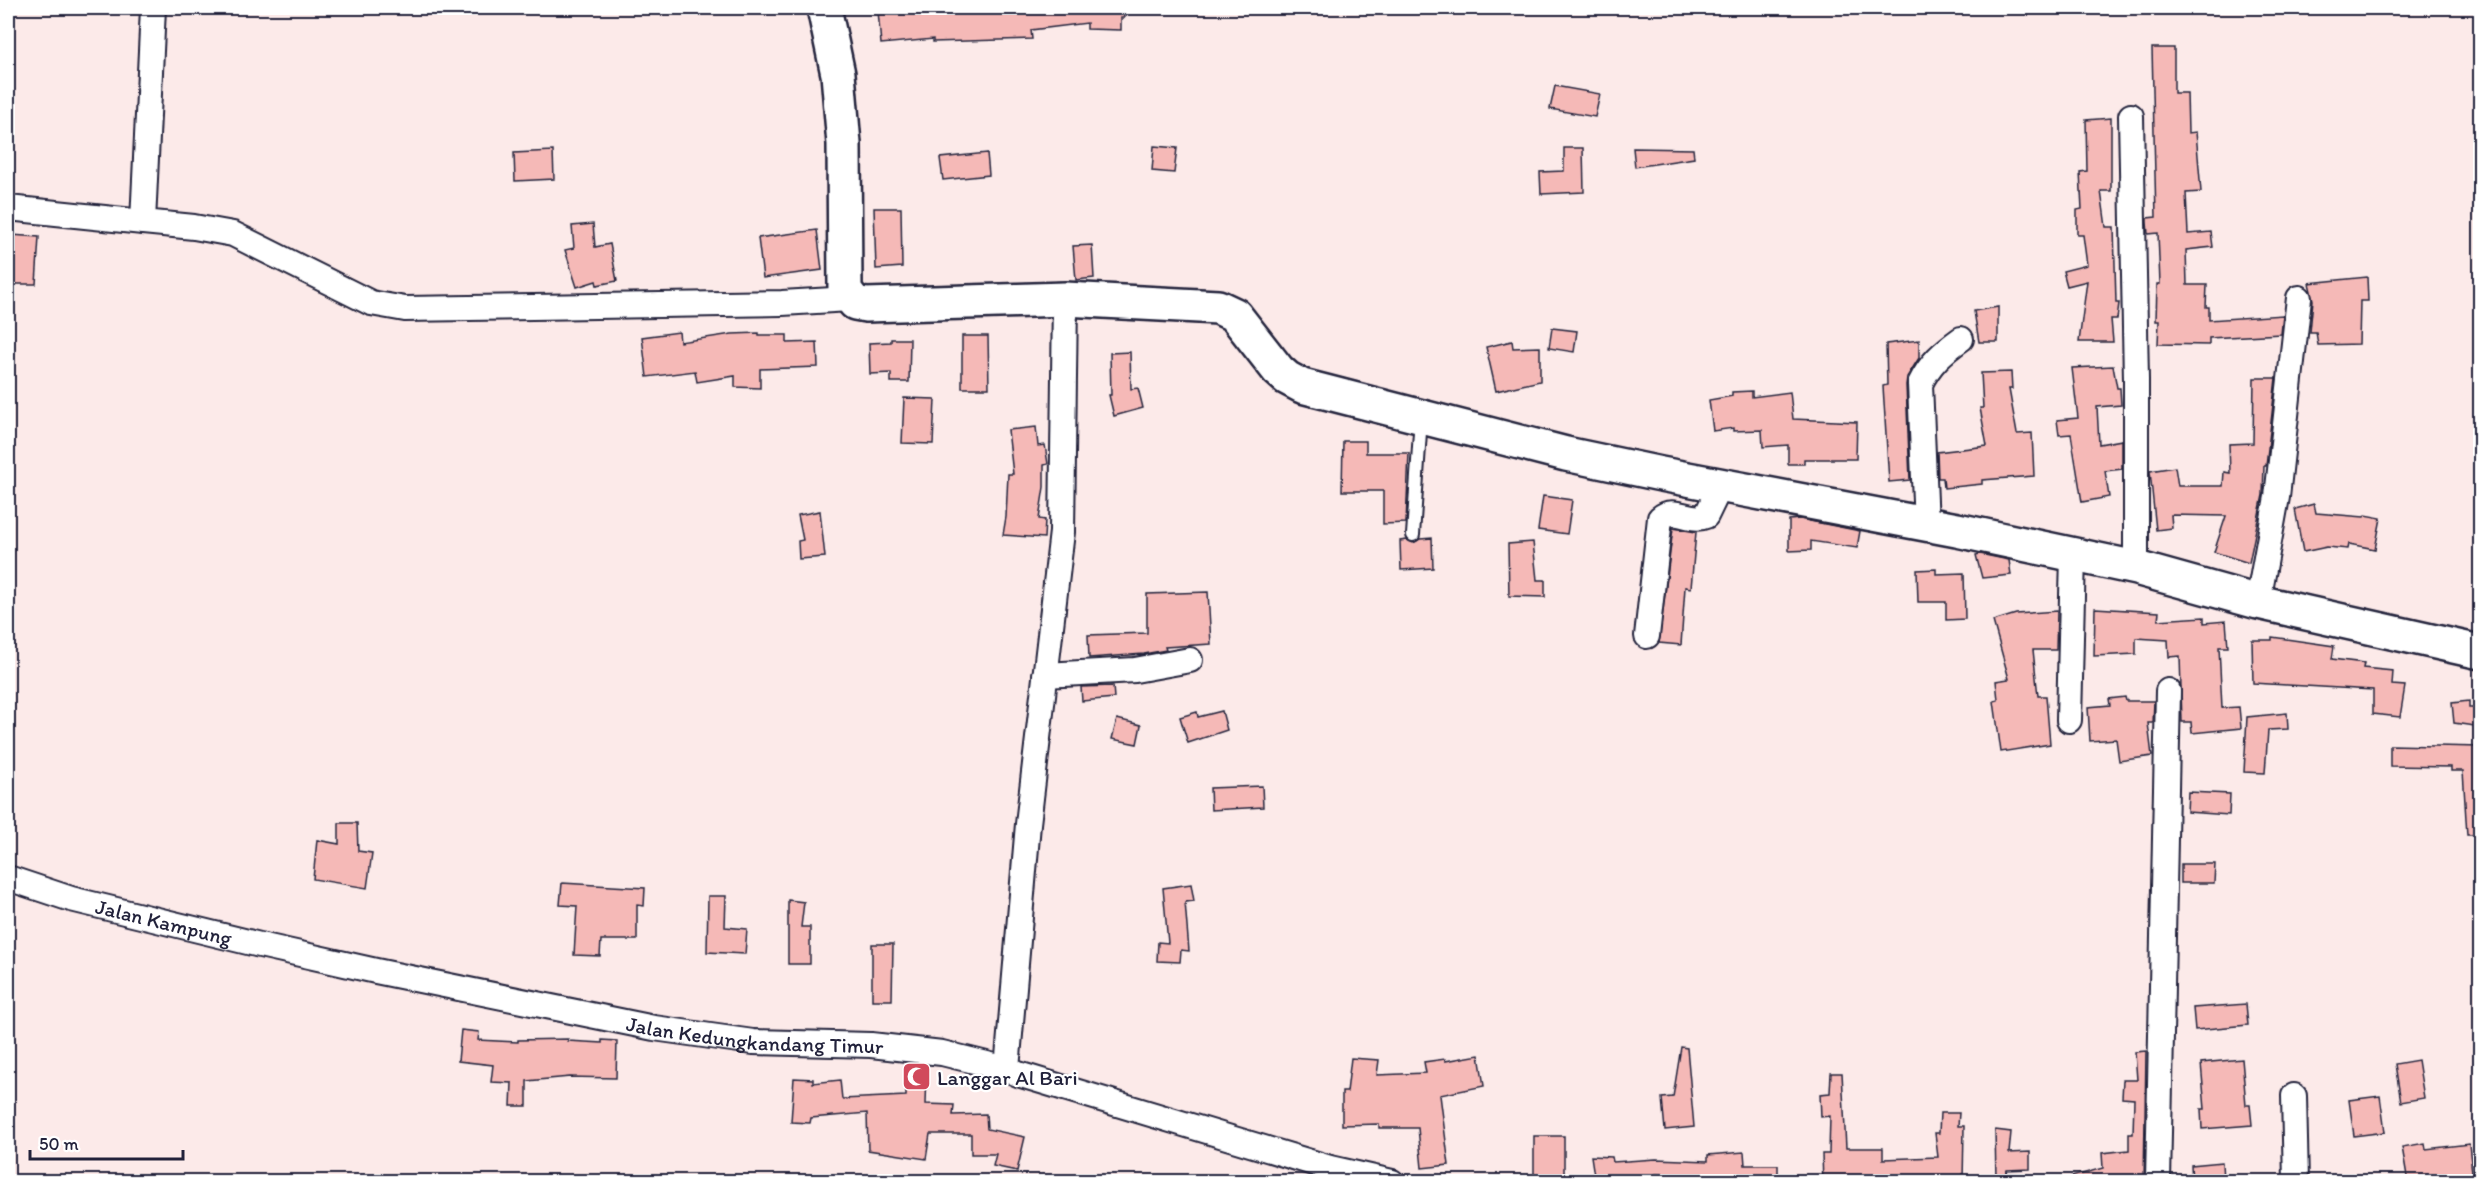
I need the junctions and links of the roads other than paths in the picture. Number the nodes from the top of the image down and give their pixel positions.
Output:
1 (153, 8) edge
2 (824, 8) edge
3 (2132, 116) dead end
4 (8, 208) edge
5 (143, 222) junction
6 (2299, 298) dead end
7 (850, 299) junction
8 (1065, 299) junction
9 (1961, 339) dead end
10 (1421, 416) junction
11 (1721, 485) junction
12 (1926, 525) junction
13 (1413, 535) dead end
14 (2073, 555) junction
15 (2136, 568) junction
16 (2258, 602) junction
17 (1647, 636) dead end
18 (2481, 652) edge
19 (1190, 660) dead end
20 (1045, 675) junction
21 (2168, 691) dead end
22 (2069, 720) dead end
23 (8, 878) edge
24 (322, 958) joint
25 (1006, 1069) junction
26 (2294, 1096) dead end
27 (1392, 1182) edge
28 (2158, 1182) edge
29 (2296, 1182) edge

1 - 5 street
2 - 7 street
3 - 15 street
4 - 5 street
5 - 7 street
6 - 16 street
7 - 8 street
8 - 10 street
8 - 20 street
9 - 12 street
10 - 11 street
10 - 13 lane
11 - 12 street
11 - 17 street
12 - 14 street
14 - 15 street
14 - 22 street
15 - 16 street
16 - 18 street
19 - 20 street
20 - 25 street
21 - 28 street
23 - 24 street, Jalan Kampung
24 - 25 street, Jalan Kedungkandang Timur
25 - 27 street, Jalan Kedungkandang Timur
26 - 29 street

